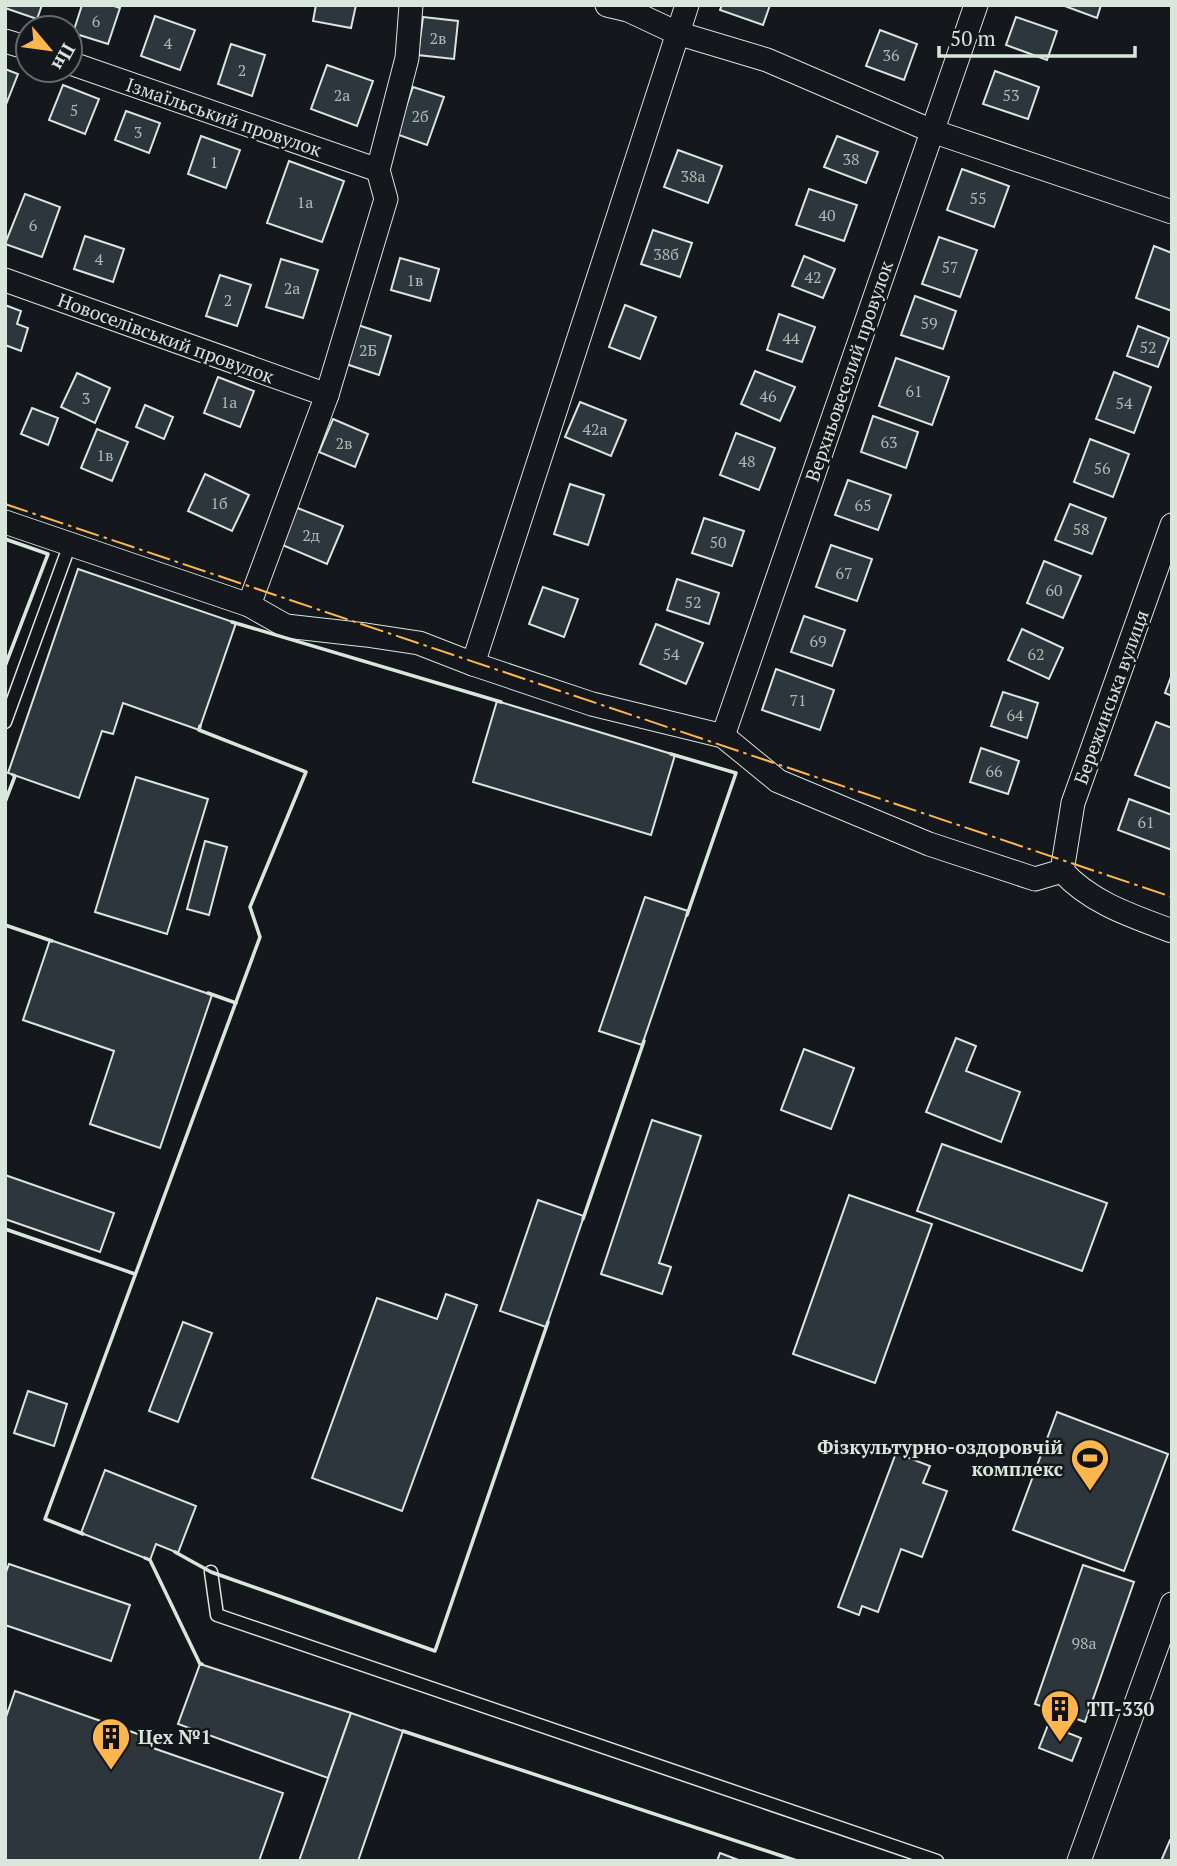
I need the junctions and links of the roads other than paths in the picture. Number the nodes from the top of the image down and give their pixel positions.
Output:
1 (411, 5) edge
2 (607, 5) edge
3 (687, 5) edge
4 (976, 5) edge
5 (677, 33) junction
6 (84, 68) edge
7 (932, 131) junction
8 (377, 170) junction
9 (1172, 212) edge
10 (5, 280) edge
11 (327, 395) junction
12 (5, 522) edge
13 (1172, 525) edge
14 (69, 544) junction
15 (249, 605) junction
16 (473, 664) junction
17 (5, 722) edge
18 (723, 736) junction
19 (1062, 871) junction
20 (1172, 931) edge
21 (211, 1573) dead end
22 (1172, 1604) edge
23 (937, 1861) edge
24 (1079, 1861) edge

1 - 8 street
2 - 5 street
3 - 5 street
4 - 7 street, Верхньовеселий провулок
5 - 7 street
5 - 16 street
6 - 8 street, Ізмаїльський провулок
7 - 9 street
7 - 18 street, Верхньовеселий провулок
8 - 11 street
10 - 11 street, Новоселівський провулок
11 - 15 street
12 - 14 street
13 - 19 street, Бережинська вулиця
14 - 15 street
14 - 17 lane
15 - 16 street
16 - 18 street
18 - 19 street
19 - 20 street
21 - 23 lane
22 - 24 street

